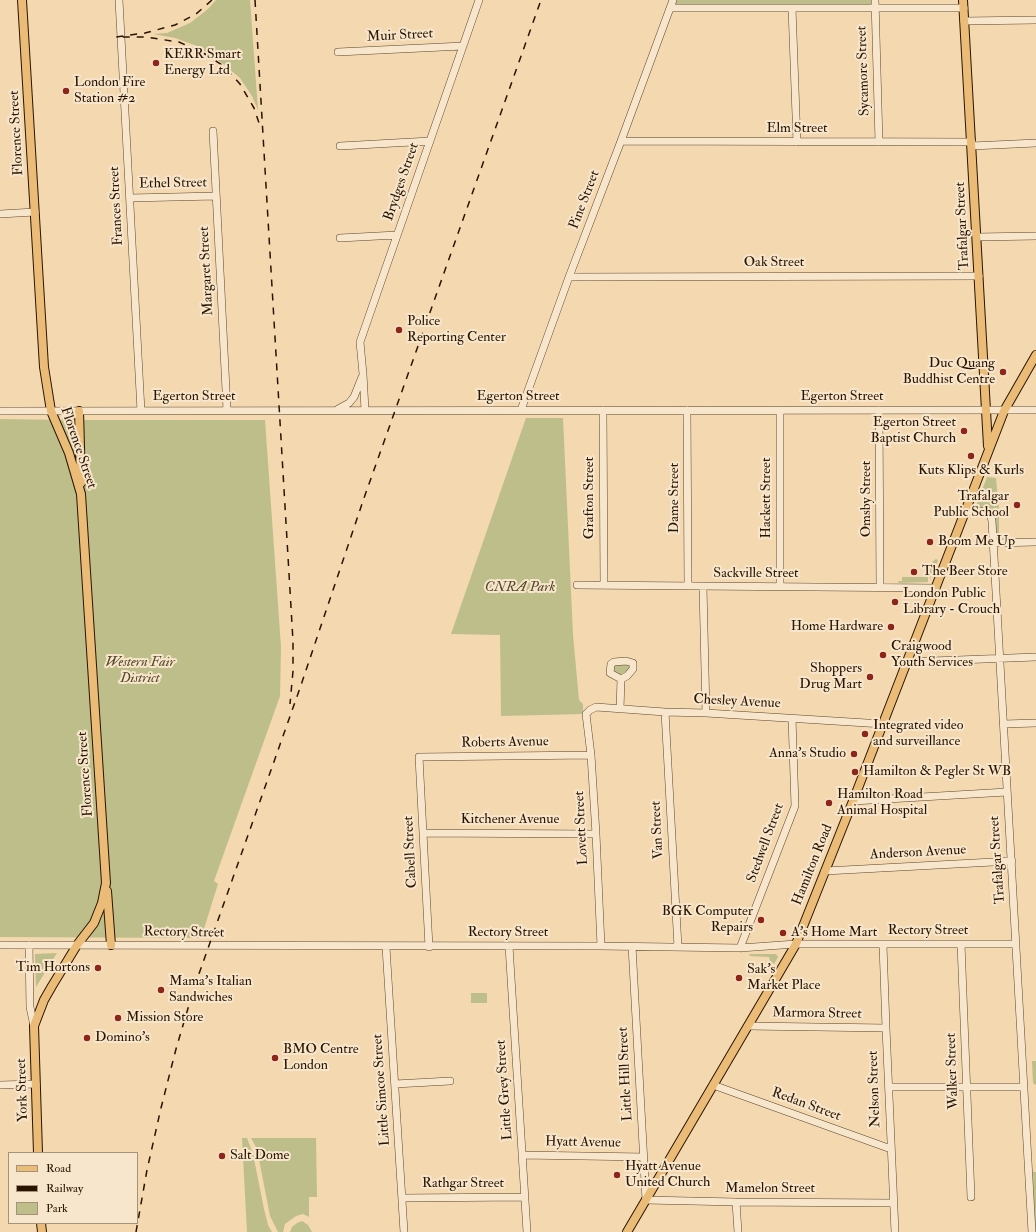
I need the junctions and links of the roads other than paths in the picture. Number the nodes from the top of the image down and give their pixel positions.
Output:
1 (22, 0) edge
2 (119, 0) edge
3 (479, 0) edge
4 (673, 0) edge
5 (874, 0) edge
6 (963, 4) edge
7 (670, 8) junction
8 (792, 8) junction
9 (875, 8) junction
10 (1036, 20) edge
11 (964, 21) junction
12 (463, 46) junction
13 (338, 52) dead end
14 (213, 130) dead end
15 (430, 140) junction
16 (621, 141) junction
17 (797, 142) junction
18 (879, 142) junction
19 (1036, 143) edge
20 (972, 144) junction
21 (340, 146) dead end
22 (216, 196) junction
23 (130, 198) junction
24 (35, 212) junction
25 (0, 214) edge
26 (397, 235) junction
27 (1036, 236) edge
28 (977, 237) junction
29 (340, 238) dead end
30 (569, 276) junction
31 (978, 276) junction
32 (1036, 355) edge
33 (363, 374) junction
34 (227, 410) junction
35 (336, 410) junction
36 (366, 410) junction
37 (521, 410) junction
38 (603, 410) junction
39 (687, 410) junction
40 (780, 410) junction
41 (879, 410) junction
42 (987, 410) junction
43 (1036, 410) edge
44 (0, 411) edge
45 (51, 411) junction
46 (79, 411) junction
47 (141, 411) junction
48 (1004, 411) junction
49 (988, 451) junction
50 (81, 494) junction
51 (965, 512) junction
52 (1036, 542) edge
53 (993, 543) junction
54 (577, 585) dead end
55 (604, 585) junction
56 (688, 586) junction
57 (780, 586) junction
58 (703, 587) junction
59 (880, 587) junction
60 (936, 588) junction
61 (1036, 657) edge
62 (999, 658) junction
63 (906, 662) junction
64 (621, 679) dead end
65 (620, 709) junction
66 (590, 710) joint
67 (665, 712) junction
68 (706, 713) junction
69 (792, 718) junction
70 (1036, 723) edge
71 (883, 724) junction
72 (1004, 724) junction
73 (591, 755) junction
74 (419, 757) joint
75 (1007, 792) junction
76 (854, 801) junction
77 (423, 833) junction
78 (596, 834) junction
79 (1012, 861) junction
80 (825, 871) junction
81 (106, 882) junction
82 (796, 944) junction
83 (883, 944) junction
84 (960, 944) junction
85 (1016, 944) junction
86 (0, 945) edge
87 (29, 945) junction
88 (77, 945) junction
89 (111, 945) junction
90 (509, 946) junction
91 (601, 946) junction
92 (632, 946) junction
93 (386, 947) junction
94 (429, 947) junction
95 (678, 947) junction
96 (740, 948) junction
97 (34, 1026) junction
98 (748, 1026) junction
99 (886, 1028) junction
100 (450, 1081) dead end
101 (36, 1084) junction
102 (395, 1084) junction
103 (0, 1085) edge
104 (713, 1085) junction
105 (889, 1087) junction
106 (967, 1087) junction
107 (1024, 1087) junction
108 (891, 1149) junction
109 (38, 1152) edge
110 (522, 1155) junction
111 (644, 1157) junction
112 (525, 1197) junction
113 (971, 1197) dead end
114 (402, 1198) junction
115 (646, 1200) junction
116 (736, 1202) junction
117 (893, 1203) junction
118 (404, 1232) edge
119 (527, 1232) edge
120 (627, 1232) edge
121 (738, 1232) edge
122 (895, 1232) edge
123 (1032, 1232) edge

1 - 24 main road, Florence Street
2 - 23 street, Frances Street
3 - 12 street, Brydges Street
4 - 7 street, Pine Street
5 - 9 street, Sycamore Street
6 - 9 street
6 - 11 main road, Trafalgar Street
7 - 8 street
7 - 16 street, Pine Street
8 - 9 street
8 - 17 street
9 - 18 street, Sycamore Street
10 - 11 street
11 - 20 main road, Trafalgar Street
12 - 13 street, Muir Street
12 - 15 street, Brydges Street
14 - 22 street, Margaret Street
15 - 21 street
15 - 26 street, Brydges Street
16 - 17 street, Elm Street
16 - 30 street, Pine Street
17 - 18 street, Elm Street
18 - 20 street, Elm Street
19 - 20 street, Elm Street
20 - 28 main road, Trafalgar Street
22 - 23 street, Ethel Street
22 - 34 street, Margaret Street
23 - 47 street, Frances Street
24 - 25 street
24 - 45 main road, Florence Street
26 - 29 street
26 - 33 street, Brydges Street
27 - 28 street
28 - 31 main road, Trafalgar Street
30 - 31 street, Oak Street
30 - 37 street, Pine Street
31 - 42 main road, Trafalgar Street
32 - 48 main road, Hamilton Road
33 - 35 street
33 - 36 street, Brydges Street
34 - 35 street, Egerton Street
34 - 47 street, Egerton Street
35 - 36 street, Egerton Street
36 - 37 street, Egerton Street
37 - 38 street, Egerton Street
38 - 39 street, Egerton Street
38 - 55 street, Grafton Street
39 - 40 street, Egerton Street
39 - 56 street, Dame Street
40 - 41 street, Egerton Street
40 - 57 street, Hackett Street
41 - 42 street, Egerton Street
41 - 59 street, Omsby Street
42 - 48 street, Egerton Street
42 - 49 main road, Trafalgar Street
43 - 48 street, Egerton Street
44 - 45 street, Egerton Street
45 - 46 street, Egerton Street
45 - 50 main road, Florence Street
46 - 47 street, Egerton Street
46 - 50 main road
48 - 49 main road, Hamilton Road
49 - 51 main road, Hamilton Road
50 - 81 main road, Florence Street
51 - 53 street, Trafalgar Street
51 - 60 main road, Hamilton Road
52 - 53 street
53 - 62 street, Trafalgar Street
54 - 55 street, Sackville Street
55 - 56 street, Sackville Street
56 - 58 street, Sackville Street
57 - 58 street, Sackville Street
57 - 59 street, Sackville Street
58 - 68 street
59 - 60 street, Sackville Street
60 - 63 main road, Hamilton Road
61 - 62 street
62 - 63 street
62 - 72 street, Trafalgar Street
63 - 71 main road, Hamilton Road
64 - 65 street
65 - 66 street, Chesley Avenue
65 - 67 street, Chesley Avenue
66 - 73 street, Lovett Street
67 - 68 street, Chesley Avenue
67 - 95 street, Van Street
68 - 69 street, Chesley Avenue
69 - 71 street, Chesley Avenue
69 - 96 street, Stedwell Street
70 - 72 street
71 - 76 main road, Hamilton Road
72 - 75 street, Trafalgar Street
73 - 74 street, Roberts Avenue
73 - 78 street, Lovett Street
74 - 77 street, Cabell Street
75 - 76 street
75 - 79 street, Trafalgar Street
76 - 80 main road, Hamilton Road
77 - 78 street, Kitchener Avenue
77 - 94 street, Cabell Street
78 - 91 street, Lovett Street
79 - 80 street, Anderson Avenue
79 - 85 street, Trafalgar Street
80 - 82 main road, Hamilton Road
81 - 88 main road, Florence Street
81 - 89 main road
82 - 83 street, Rectory Street
82 - 96 street, Rectory Street
82 - 98 main road, Hamilton Road
83 - 84 street, Rectory Street
83 - 99 street, Nelson Street
84 - 85 street, Rectory Street
84 - 106 street, Walker Street
85 - 107 street, Trafalgar Street
86 - 87 street, Rectory Street
87 - 88 street, Rectory Street
87 - 97 street, York Street
88 - 89 street, Rectory Street
88 - 97 main road, York Street
89 - 93 street, Rectory Street
90 - 91 street, Rectory Street
90 - 94 street, Rectory Street
90 - 110 street, Little Grey Street
91 - 92 street, Rectory Street
92 - 95 street, Rectory Street
92 - 111 street, Little Hill Street
93 - 94 street, Rectory Street
93 - 102 street, Little Simcoe Street
95 - 96 street, Rectory Street
97 - 101 main road, York Street
98 - 99 street, Marmora Street
98 - 104 main road, Hamilton Road
99 - 105 street, Nelson Street
100 - 102 street
101 - 103 street
101 - 109 main road, York Street
102 - 114 street, Little Simcoe Street
104 - 108 street, Redan Street
104 - 115 main road, Hamilton Road
105 - 106 street
105 - 108 street, Nelson Street
106 - 107 street
106 - 113 street, Walker Street
107 - 123 street, Trafalgar Street
108 - 117 street, Nelson Street
110 - 111 street, Hyatt Avenue
110 - 112 street, Little Grey Street
111 - 115 street, Little Hill Street
112 - 114 street, Rathgar Street
112 - 119 street, Little Grey Street
114 - 118 street, Little Simcoe Street
115 - 116 street, Mamelon Street
115 - 120 main road, Hamilton Road
116 - 117 street, Mamelon Street
116 - 121 street
117 - 122 street, Nelson Street

